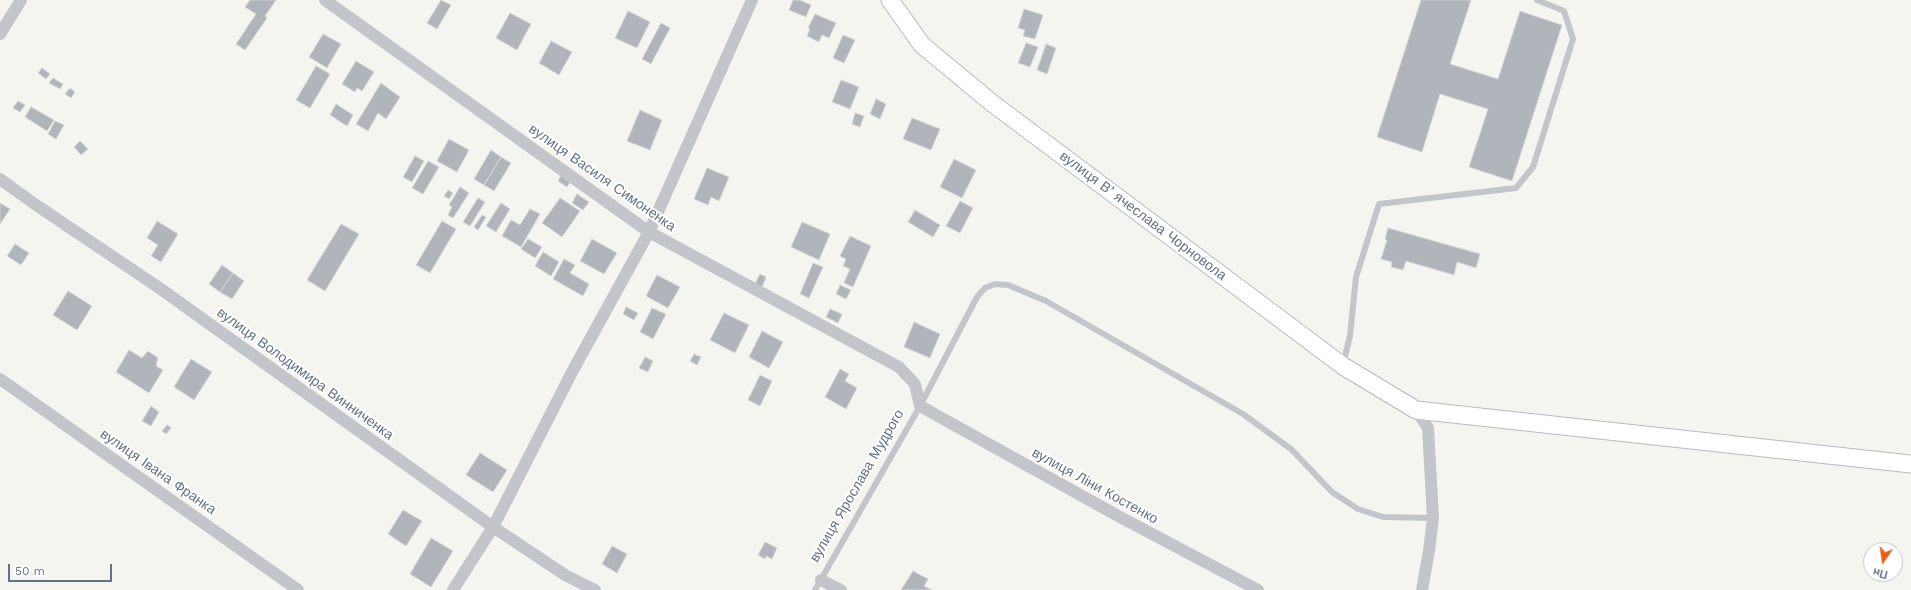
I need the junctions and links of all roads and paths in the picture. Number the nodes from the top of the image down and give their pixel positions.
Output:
1 (21, 0) edge
2 (325, 0) edge
3 (752, 0) edge
4 (890, 0) edge
5 (1537, 0) edge
6 (0, 34) edge
7 (0, 179) edge
8 (649, 232) junction
9 (1343, 366) junction
10 (0, 379) edge
11 (920, 406) junction
12 (1416, 410) junction
13 (1911, 464) edge
14 (1433, 518) junction
15 (493, 527) junction
16 (818, 585) edge
17 (298, 590) edge
18 (453, 590) edge
19 (595, 590) edge
20 (840, 590) edge
21 (1258, 590) edge
22 (1422, 590) edge

1 - 6 street
2 - 8 street, вулиця Василя Симоненка
3 - 8 street
4 - 9 street, вулиця Вʼячеслава Чорновола
5 - 9 lane
7 - 15 street, вулиця Володимира Винниченка
8 - 11 street, вулиця Василя Симоненка
8 - 15 street
9 - 12 street, вулиця Вʼячеслава Чорновола
10 - 17 street, вулиця Івана Франка
11 - 14 lane, вулиця Ярослава Мудрого
11 - 16 lane, вулиця Ярослава Мудрого
11 - 21 street, вулиця Ліни Костенко
12 - 13 street
12 - 14 street
14 - 22 street
15 - 18 street
15 - 19 street, вулиця Володимира Винниченка
16 - 20 street, вулиця Ярослава Мудрого

